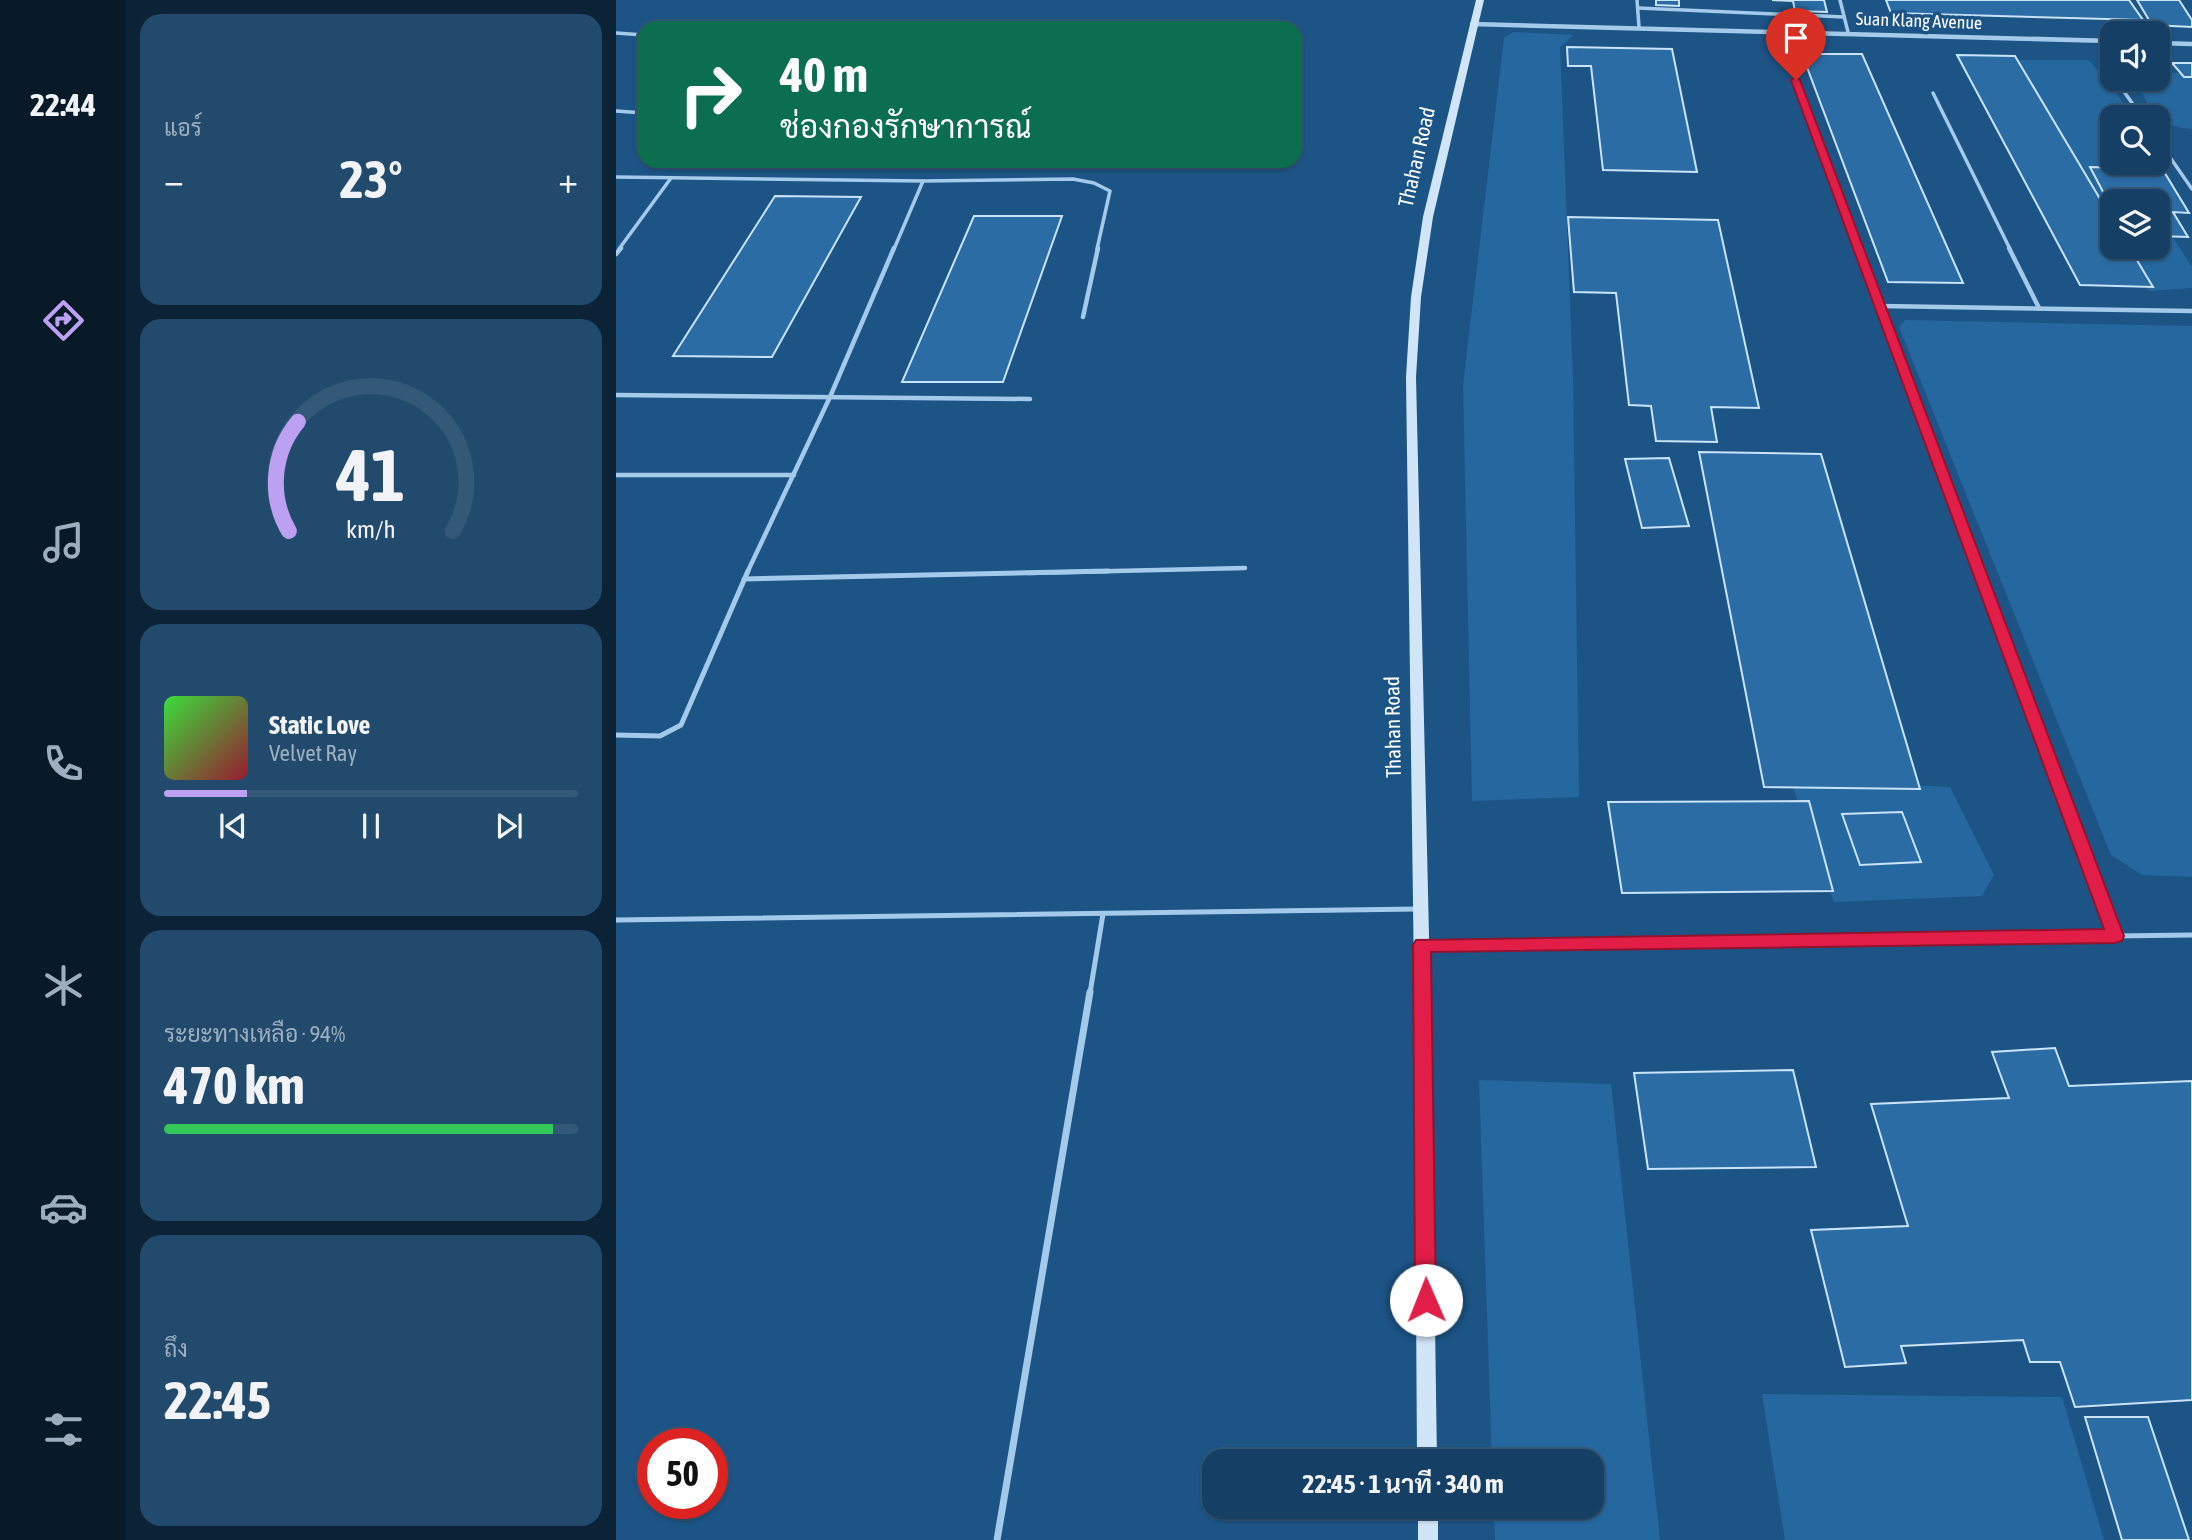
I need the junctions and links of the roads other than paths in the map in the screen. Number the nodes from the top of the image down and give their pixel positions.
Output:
1 (1480, 0) edge
2 (1637, 0) edge
3 (1840, 0) edge
4 (1638, 8) junction
5 (1844, 17) junction
6 (1472, 24) junction
7 (1639, 27) junction
8 (1848, 32) junction
9 (616, 33) edge
10 (637, 34) edge
11 (2100, 41) edge
12 (2170, 43) edge
13 (2192, 44) edge
14 (1785, 49) dead end
15 (1933, 93) dead end
16 (616, 111) edge
17 (637, 112) edge
18 (2170, 157) edge
19 (616, 177) edge
20 (671, 178) junction
21 (923, 181) junction
22 (2192, 189) edge
23 (616, 254) edge
24 (1881, 306) junction
25 (2039, 308) junction
26 (2192, 310) edge
27 (1083, 317) dead end
28 (616, 395) edge
29 (830, 397) junction
30 (1030, 399) dead end
31 (616, 475) edge
32 (794, 475) junction
33 (1245, 568) dead end
34 (744, 579) junction
35 (616, 735) edge
36 (1420, 909) junction
37 (1103, 914) junction
38 (616, 920) edge
39 (2192, 935) edge
40 (2115, 936) junction
41 (1422, 945) junction
42 (1427, 1449) edge
43 (1428, 1519) edge
44 (997, 1540) edge
45 (1428, 1540) edge

1 - 6 main road, Thahan Road
2 - 4 lane
3 - 5 lane
4 - 5 lane
4 - 7 lane
5 - 8 lane
6 - 7 street, Suan Klang Avenue
6 - 36 main road, Thahan Road
7 - 8 street, Suan Klang Avenue
8 - 11 street, Suan Klang Avenue
9 - 10 lane
12 - 13 street
14 - 24 lane
15 - 25 lane
16 - 17 lane
18 - 22 lane
19 - 20 lane
20 - 21 lane
20 - 23 lane
21 - 27 lane
21 - 29 lane
24 - 25 lane
24 - 40 lane
25 - 26 lane
28 - 29 lane
29 - 30 lane
29 - 32 lane
31 - 32 lane
32 - 34 lane
33 - 34 lane
34 - 35 lane
36 - 37 lane
36 - 41 main road, Thahan Road
37 - 38 lane
37 - 44 lane
39 - 40 lane
40 - 41 lane
41 - 42 main road, Thahan Road
43 - 45 main road

